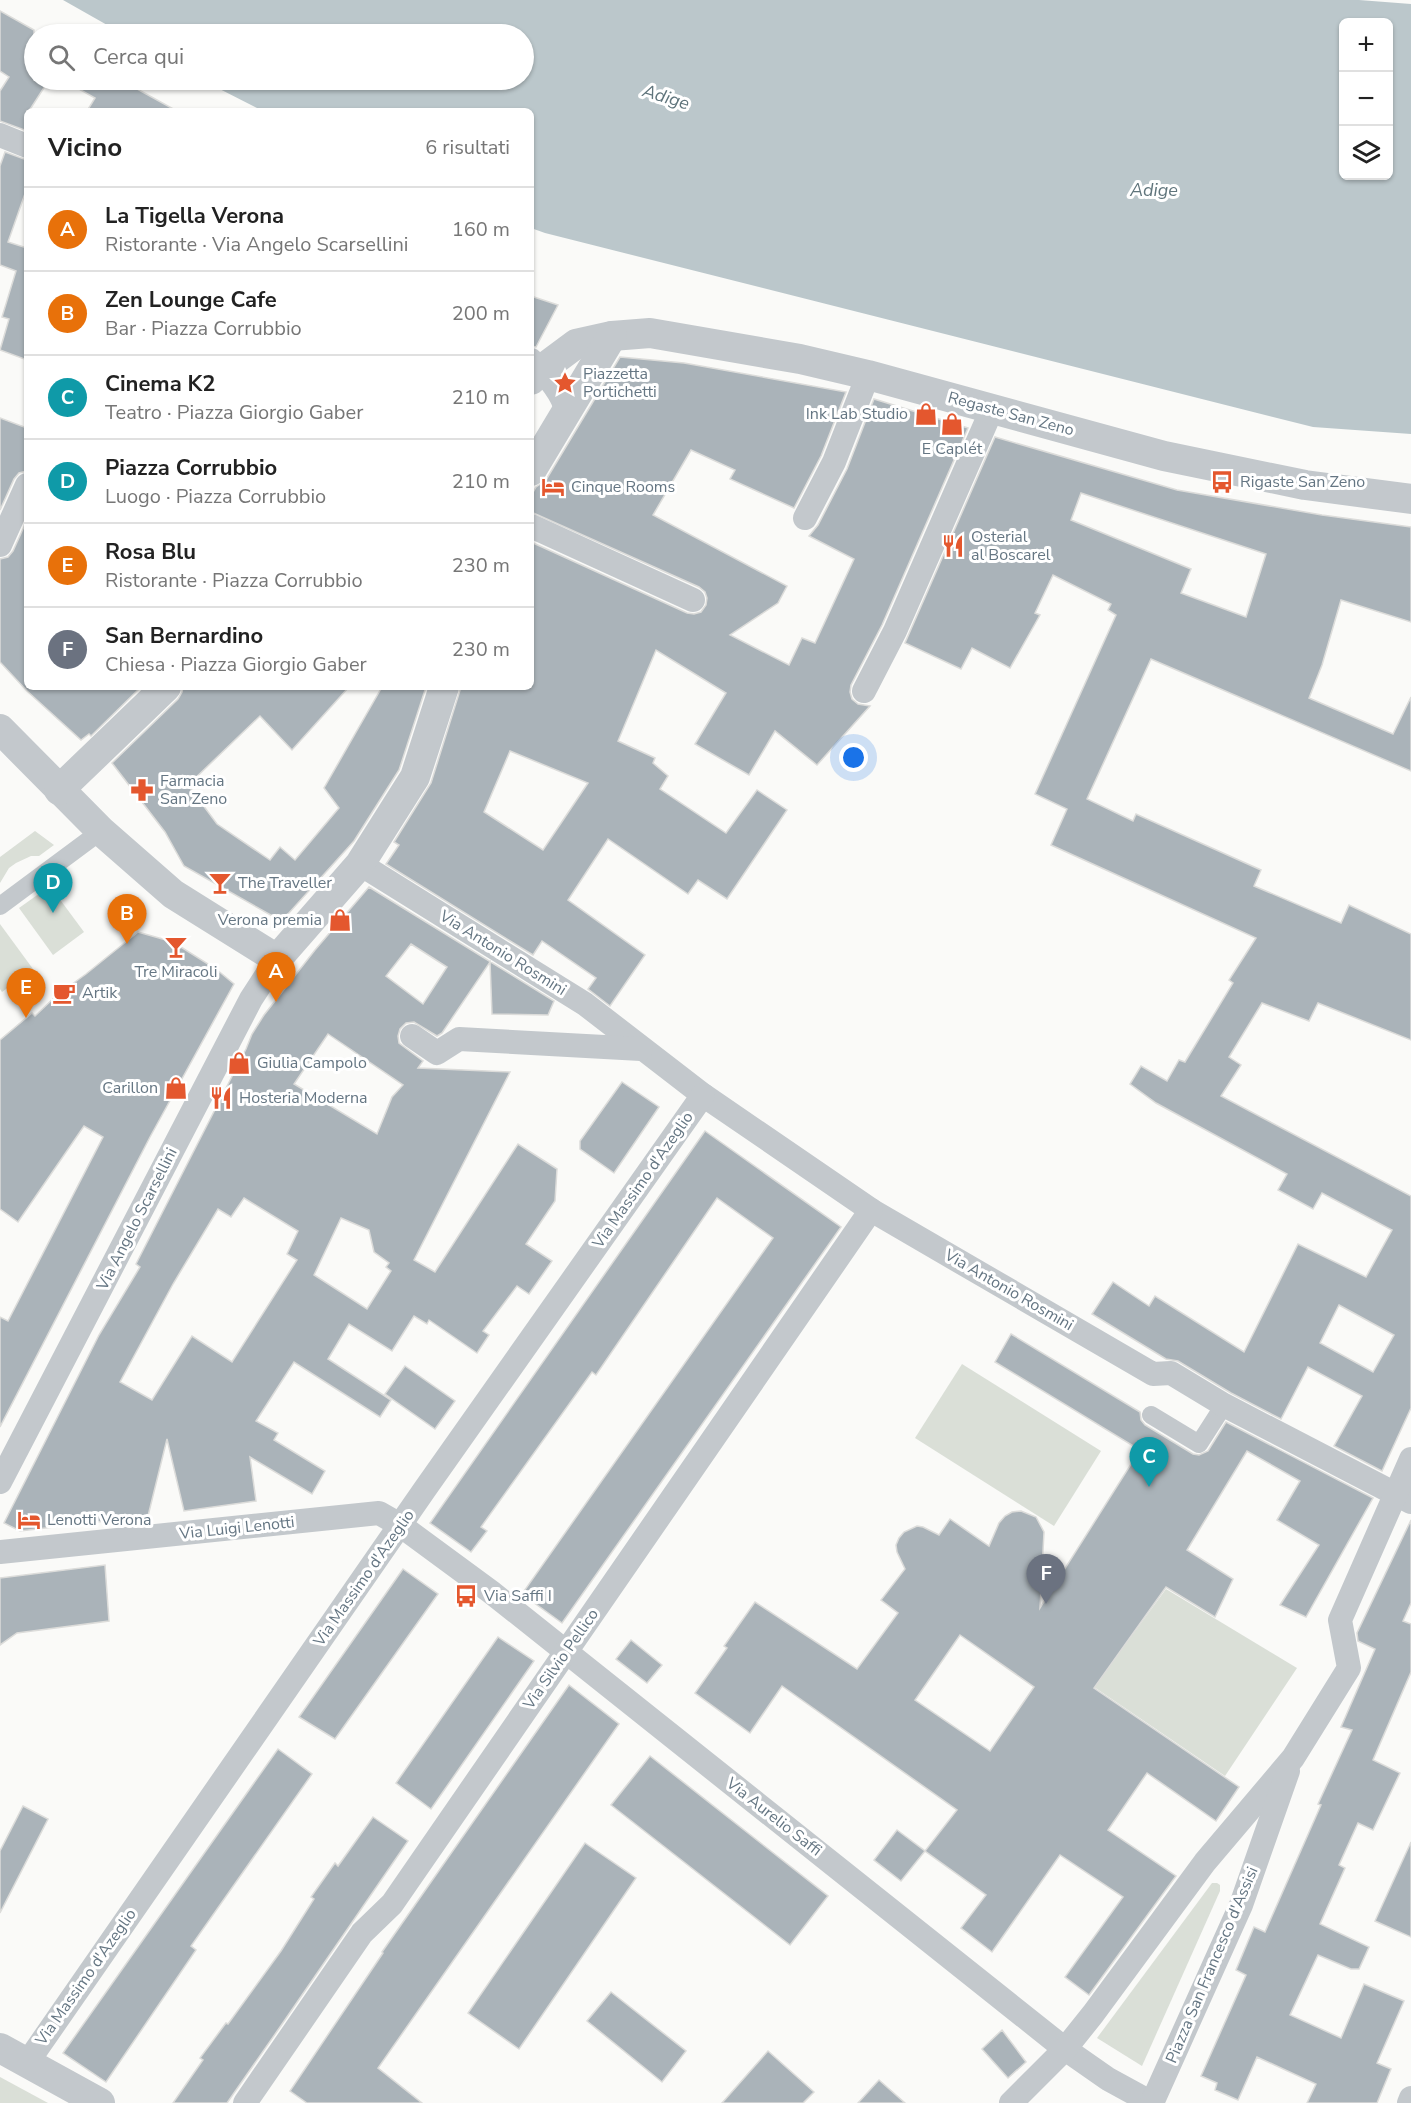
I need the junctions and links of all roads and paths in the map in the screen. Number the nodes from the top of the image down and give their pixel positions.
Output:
1 (0, 135) edge
2 (24, 145) edge
3 (612, 336) junction
4 (534, 370) edge
5 (868, 375) junction
6 (992, 408) junction
7 (567, 412) junction
8 (534, 466) edge
9 (24, 491) edge
10 (1411, 498) edge
11 (805, 519) dead end
12 (534, 527) edge
13 (1, 540) edge
14 (693, 600) dead end
15 (163, 690) edge
16 (443, 690) edge
17 (864, 691) dead end
18 (0, 729) edge
19 (59, 790) junction
20 (101, 831) junction
21 (360, 864) junction
22 (0, 906) edge
23 (278, 958) junction
24 (412, 1036) dead end
25 (641, 1049) junction
26 (703, 1095) junction
27 (871, 1210) junction
28 (1224, 1405) junction
29 (1150, 1415) dead end
30 (1411, 1459) edge
31 (0, 1482) edge
32 (1403, 1499) edge
33 (400, 1525) junction
34 (0, 1552) edge
35 (566, 1652) junction
36 (1293, 1758) junction
37 (0, 2048) edge
38 (1065, 2049) junction
39 (27, 2063) junction
40 (1411, 2098) edge
41 (100, 2103) edge
42 (245, 2103) edge
43 (1011, 2103) edge
44 (1152, 2103) edge
45 (1408, 2103) edge

1 - 2 street
3 - 4 street
3 - 5 street, Regaste San Zeno
3 - 7 street
4 - 7 street
5 - 6 street, Regaste San Zeno
5 - 11 street
6 - 10 street, Regaste San Zeno
6 - 17 street
7 - 8 street
9 - 13 street
12 - 14 street
15 - 19 street
16 - 21 street
18 - 19 street
19 - 20 street
20 - 22 street
20 - 23 street
21 - 23 street
21 - 25 street, Via Antonio Rosmini
23 - 31 street, Via Angelo Scarsellini
24 - 25 street
25 - 26 street, Via Antonio Rosmini
26 - 27 street, Via Antonio Rosmini
26 - 33 street, Via Massimo d'Azeglio
27 - 28 street, Via Antonio Rosmini
27 - 35 street, Via Silvio Pellico
28 - 29 street
28 - 32 street, Via Antonio Rosmini
30 - 32 street, Piazza San Francesco d'Assisi
32 - 36 street, Piazza San Francesco d'Assisi
33 - 34 street, Via Luigi Lenotti
33 - 35 street, Via Aurelio Saffi
33 - 39 street, Via Massimo d'Azeglio
35 - 38 street, Via Aurelio Saffi
35 - 42 street, Via Silvio Pellico
36 - 38 street, Piazza San Francesco d'Assisi
36 - 44 street, Piazza San Francesco d'Assisi
37 - 39 street
38 - 43 street, Piazza San Francesco d'Assisi
38 - 44 street, Via Aurelio Saffi
39 - 41 street
40 - 45 street

